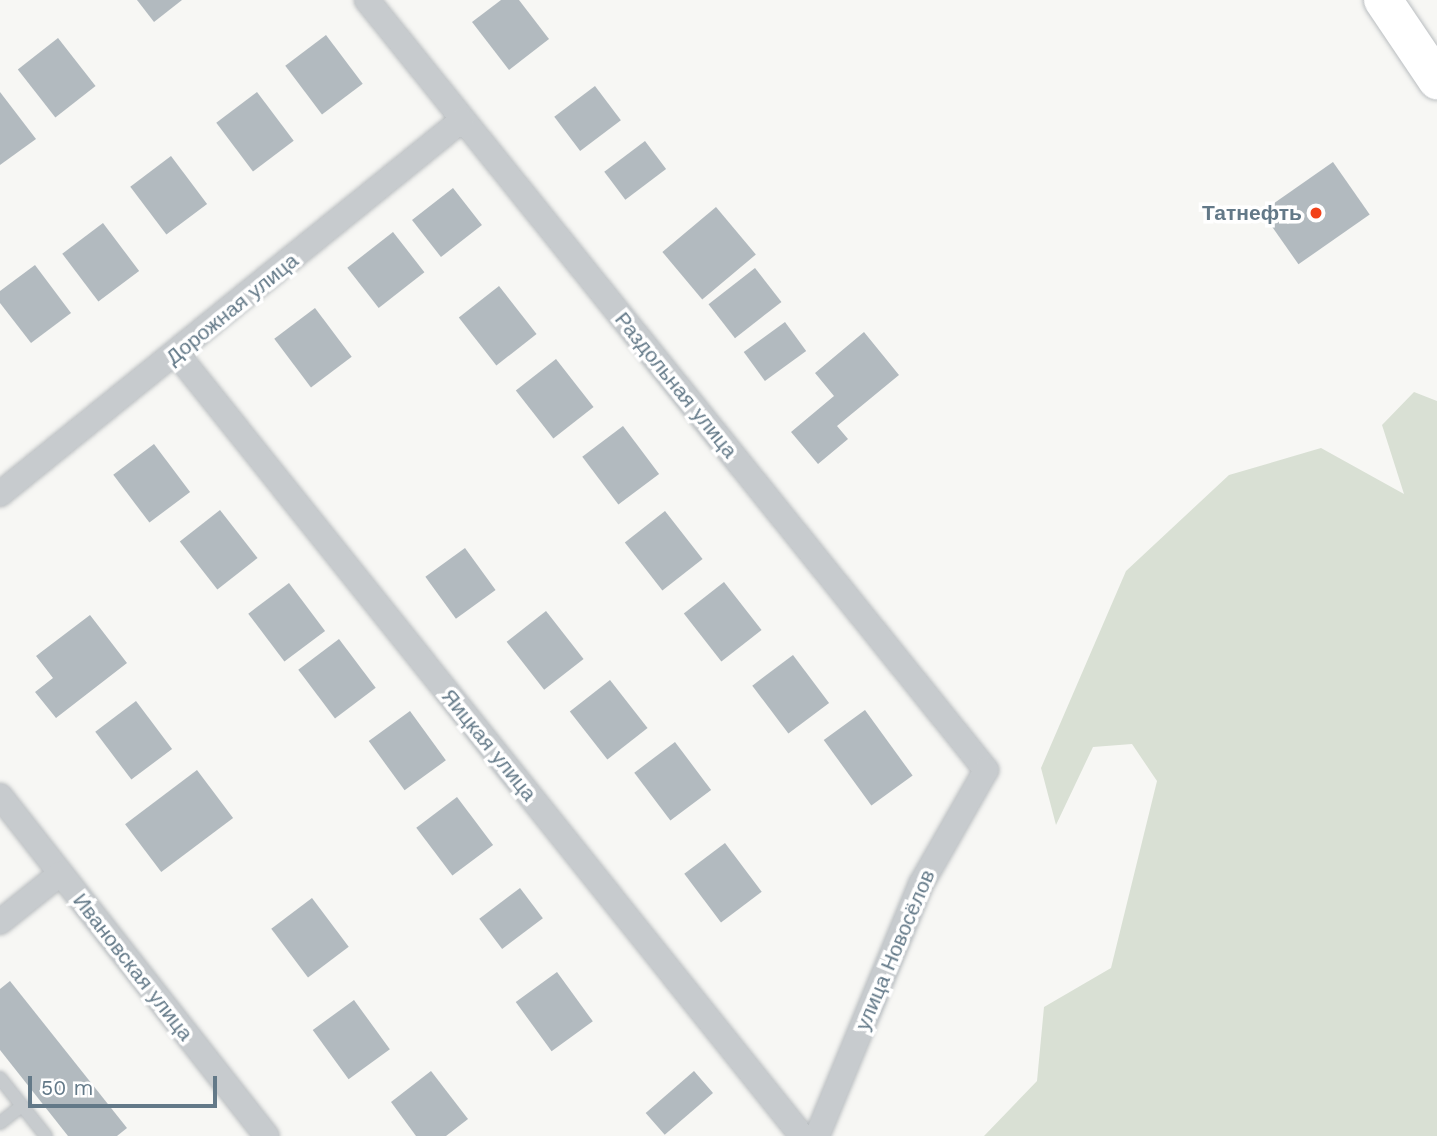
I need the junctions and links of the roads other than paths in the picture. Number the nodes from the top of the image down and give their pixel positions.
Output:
1 (367, 0) edge
2 (1383, 0) edge
3 (1437, 80) edge
4 (462, 120) junction
5 (177, 354) junction
6 (0, 494) edge
7 (986, 770) joint
8 (0, 796) edge
9 (60, 874) junction
10 (0, 922) edge
11 (0, 1078) edge
12 (22, 1106) junction
13 (0, 1124) edge
14 (46, 1136) edge
15 (267, 1136) edge
16 (802, 1136) edge
17 (817, 1136) edge

1 - 4 street, Раздольная улица
2 - 3 highway
4 - 5 street, Дорожная улица
4 - 7 street, Раздольная улица
5 - 6 street, Дорожная улица
5 - 16 street, Яицкая улица
7 - 17 street, улица Новосёлов
8 - 9 street, Ивановская улица
9 - 10 street
9 - 15 street, Ивановская улица
11 - 12 lane
12 - 13 lane
12 - 14 lane

